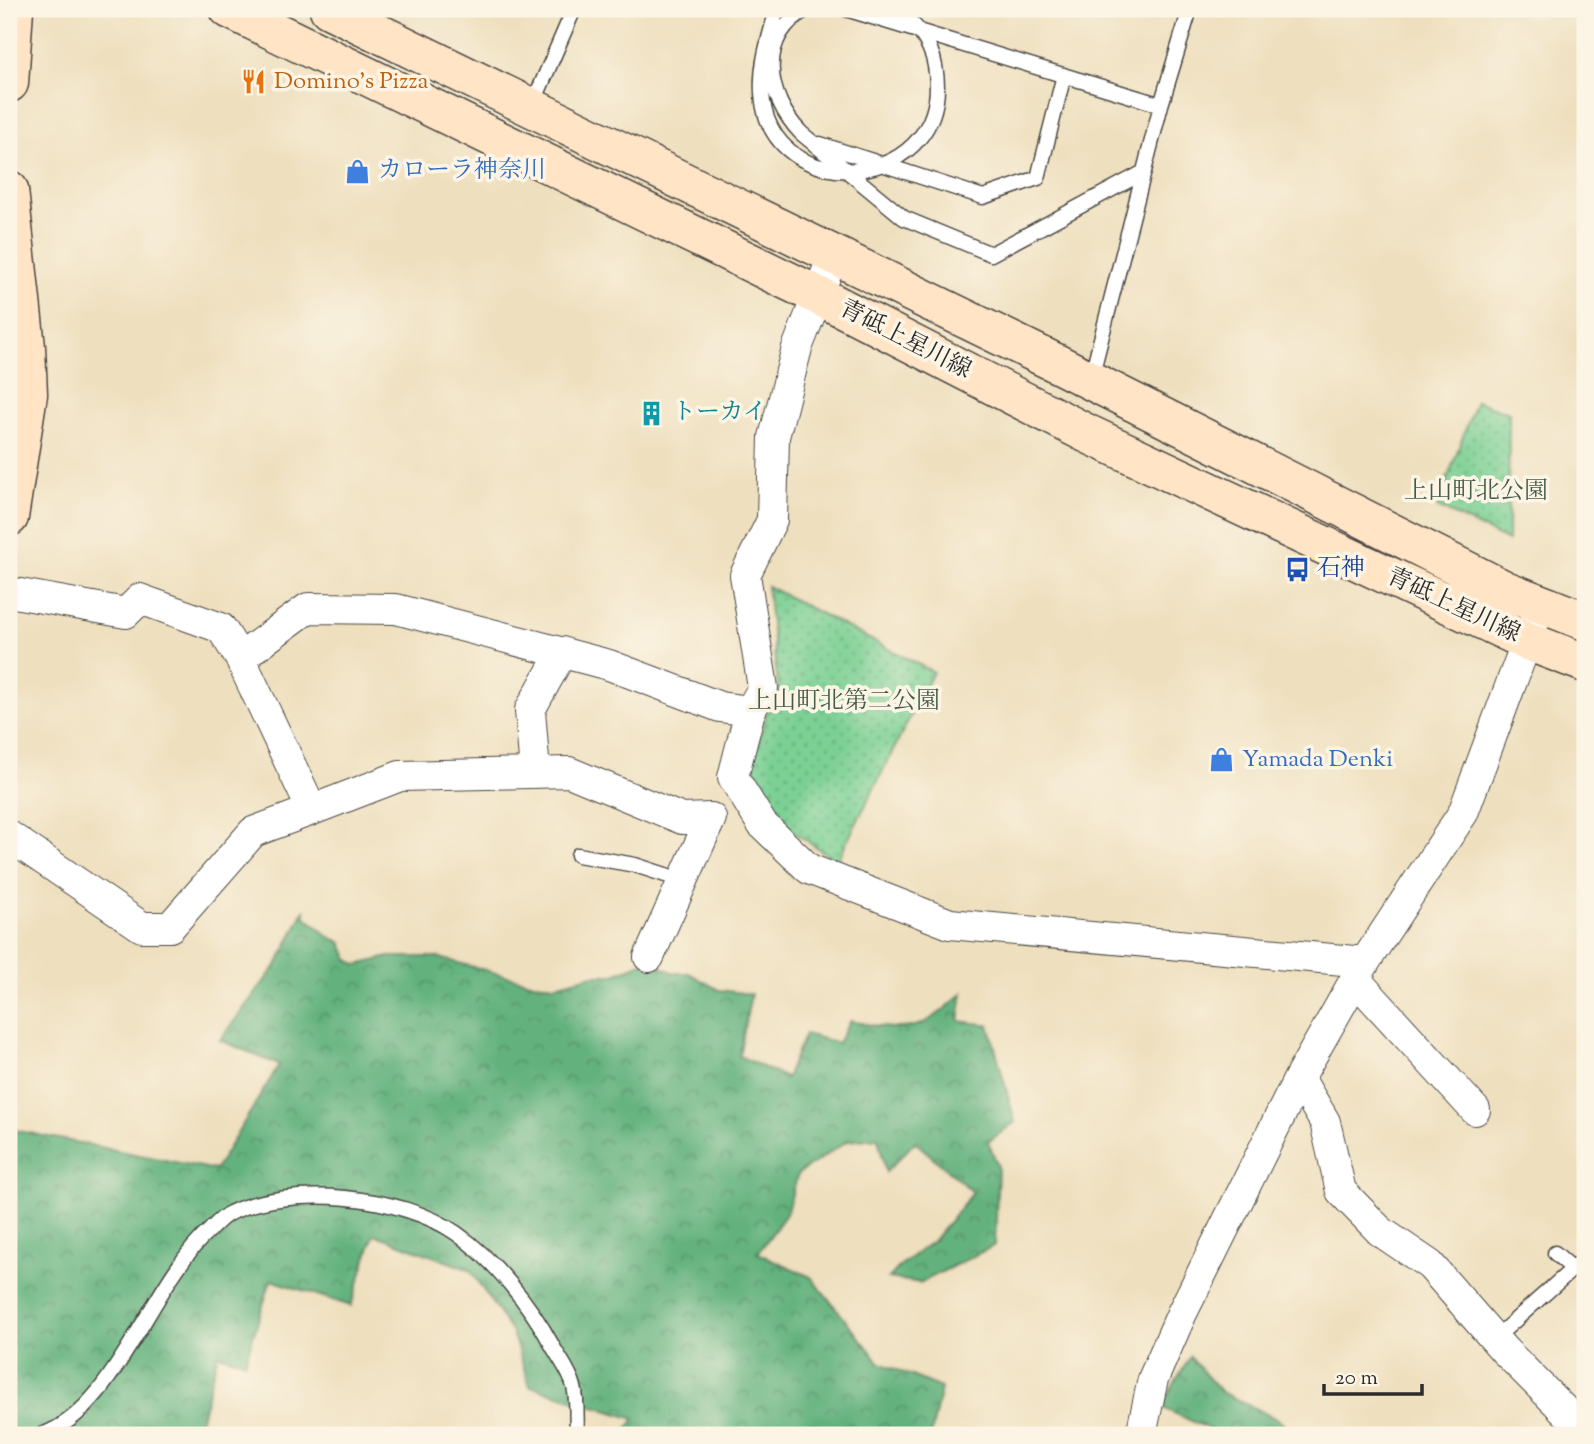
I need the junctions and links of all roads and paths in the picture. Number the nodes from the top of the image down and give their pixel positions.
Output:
1 (14, 9) edge
2 (229, 9) edge
3 (329, 9) edge
4 (574, 9) edge
5 (777, 9) edge
6 (807, 9) edge
7 (846, 9) edge
8 (892, 9) edge
9 (1190, 9) edge
10 (1064, 75) junction
11 (9, 83) edge
12 (1161, 105) junction
13 (531, 107) junction
14 (812, 141) junction
15 (1144, 172) junction
16 (9, 190) edge
17 (834, 254) junction
18 (819, 296) junction
19 (1091, 381) junction
20 (9, 517) edge
21 (9, 592) edge
22 (1539, 605) junction
23 (1585, 621) edge
24 (1527, 641) junction
25 (562, 652) junction
26 (240, 658) junction
27 (1585, 663) edge
28 (750, 711) junction
29 (535, 773) junction
30 (733, 777) junction
31 (312, 810) junction
32 (711, 818) junction
33 (9, 836) edge
34 (578, 855) dead end
35 (684, 881) junction
36 (649, 957) dead end
37 (1360, 971) junction
38 (1299, 1079) junction
39 (1475, 1110) dead end
40 (1555, 1253) dead end
41 (1585, 1258) edge
42 (1573, 1269) junction
43 (1494, 1339) junction
44 (1585, 1431) edge
45 (41, 1435) edge
46 (577, 1435) edge
47 (1141, 1435) edge

1 - 11 main road
2 - 18 main road, 青砥上星川線
3 - 13 main road, 青砥上星川線
4 - 13 lane
5 - 8 lane
6 - 14 lane
7 - 10 lane
9 - 12 lane
10 - 12 lane
10 - 14 lane
12 - 15 lane
13 - 17 main road, 青砥上星川線
14 - 15 lane
15 - 19 lane
16 - 20 main road
17 - 18 street
17 - 19 main road, 青砥上星川線
18 - 24 main road, 青砥上星川線
18 - 28 street
19 - 22 main road, 青砥上星川線
21 - 26 street
22 - 23 main road, 青砥上星川線
22 - 24 street
24 - 27 main road, 青砥上星川線
24 - 37 street
25 - 26 street
25 - 28 street
25 - 29 street
26 - 31 street
28 - 30 street
29 - 31 street
29 - 32 street
30 - 32 street
30 - 37 street
31 - 33 street
32 - 35 street
34 - 35 lane
35 - 36 street
37 - 38 street
37 - 39 street
38 - 43 street
38 - 47 street
40 - 42 lane
41 - 42 lane
42 - 43 lane
43 - 44 street
45 - 46 lane

